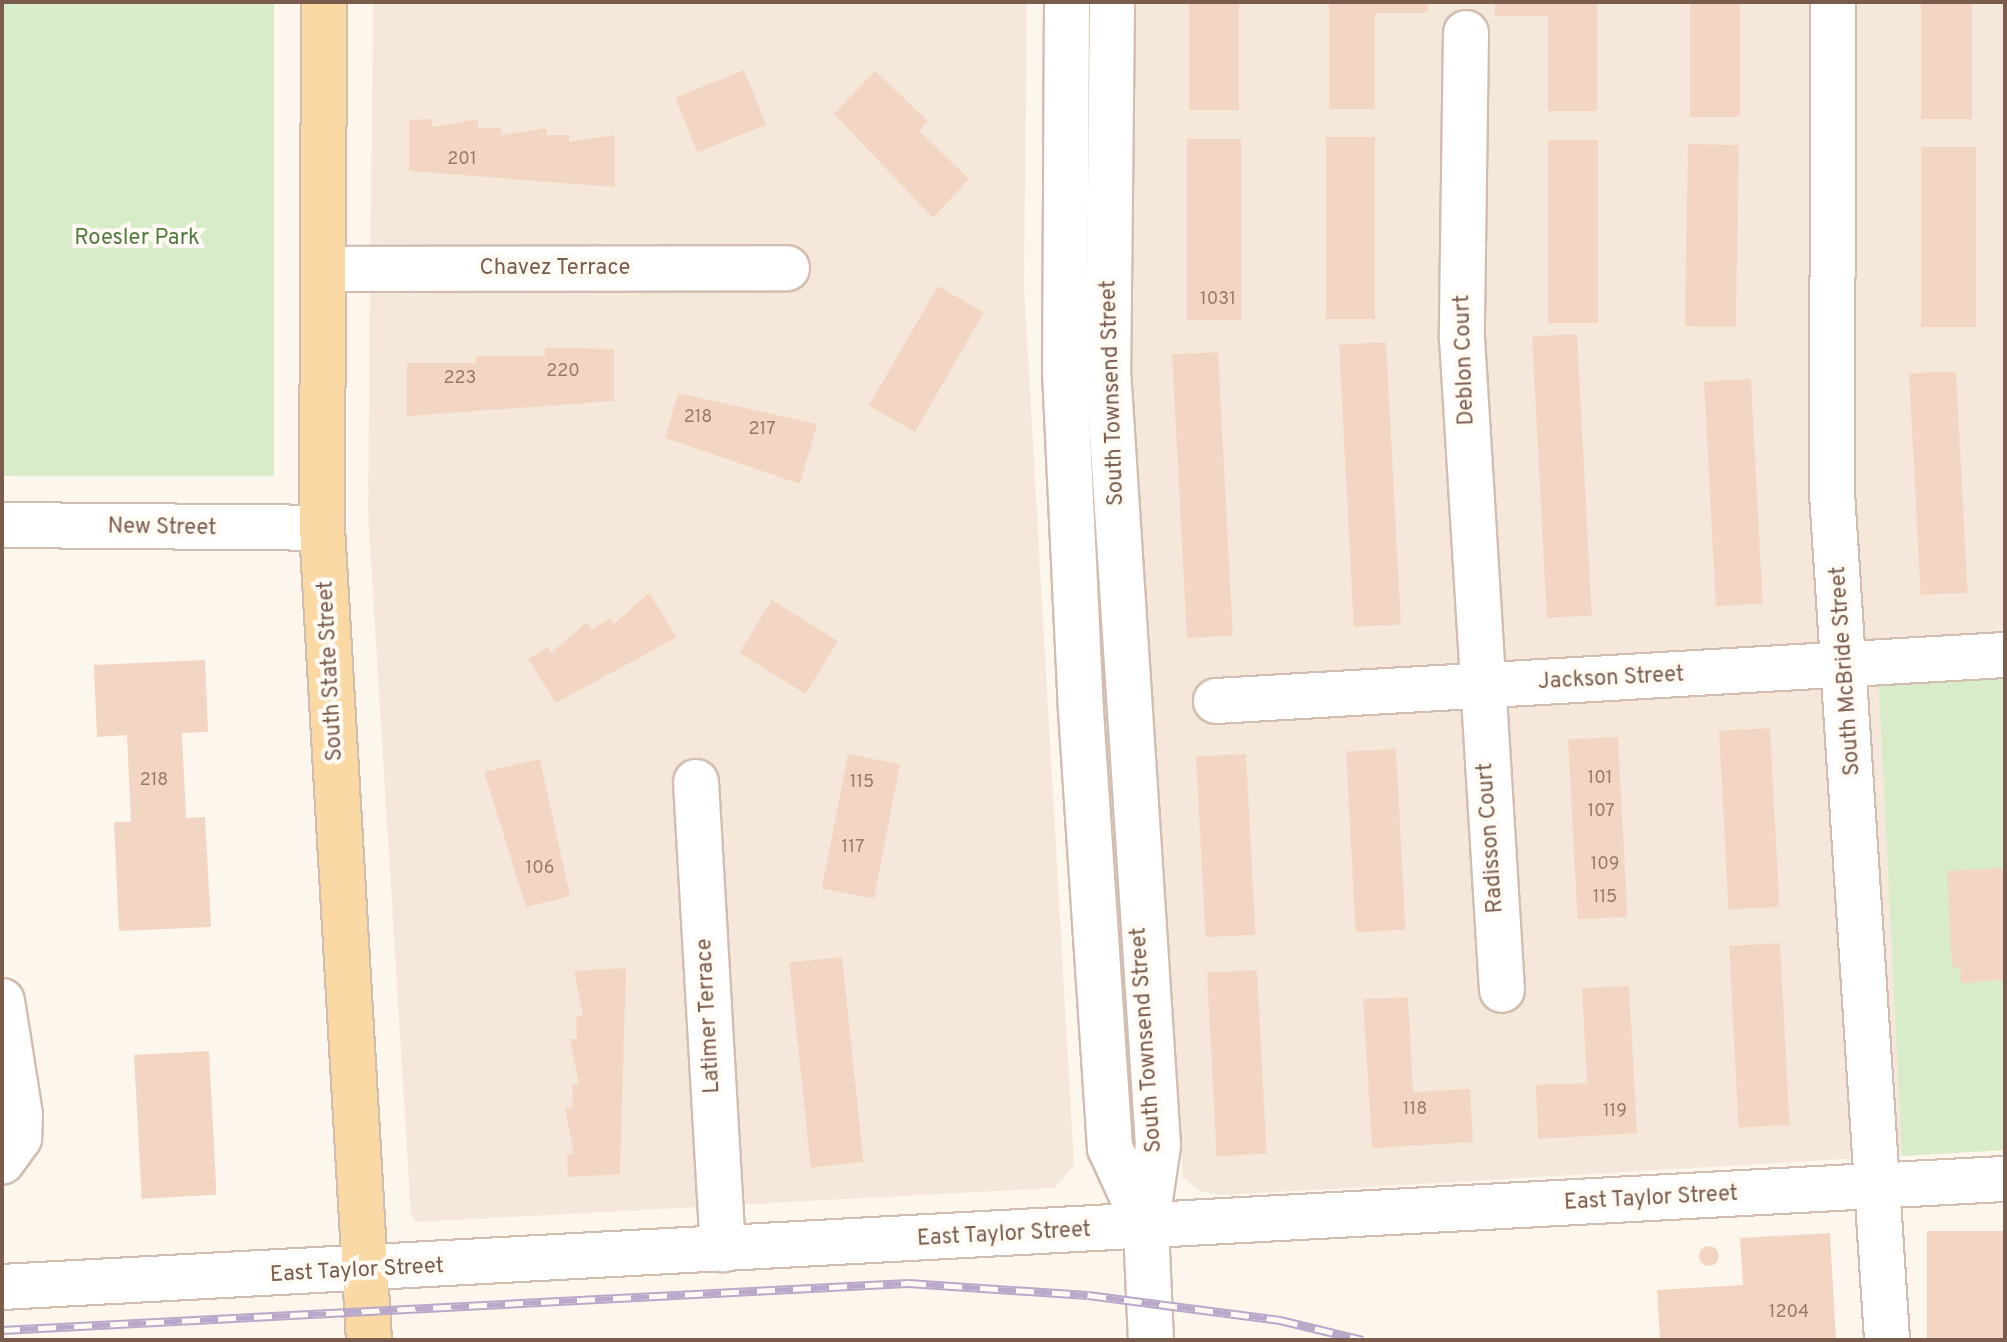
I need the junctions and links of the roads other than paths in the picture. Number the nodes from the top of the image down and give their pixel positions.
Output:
1 (324, 2) edge
2 (1067, 2) edge
3 (1112, 2) edge
4 (1833, 2) edge
5 (1466, 33) dead end
6 (787, 268) dead end
7 (323, 269) junction
8 (1066, 275) junction
9 (1109, 277) junction
10 (2, 525) edge
11 (322, 528) junction
12 (2005, 655) edge
13 (1847, 665) junction
14 (1479, 687) junction
15 (1216, 701) dead end
16 (1081, 711) junction
17 (1126, 711) junction
18 (696, 782) dead end
19 (1502, 990) dead end
20 (2, 1001) edge
21 (2, 1161) edge
22 (2005, 1179) edge
23 (1877, 1185) junction
24 (1146, 1227) junction
25 (723, 1249) junction
26 (366, 1271) junction
27 (2, 1287) edge
28 (369, 1340) edge
29 (1151, 1340) edge
30 (1887, 1340) edge

1 - 7 main road, South State Street
2 - 8 street, South Townsend Street
3 - 9 street, South Townsend Street
4 - 13 street, South McBride Street
5 - 14 street, Deblon Court
6 - 7 street, Chavez Terrace
7 - 11 main road, South State Street
8 - 9 street
8 - 16 street, South Townsend Street
9 - 17 street, South Townsend Street
10 - 11 street, New Street
11 - 26 main road, South State Street
12 - 13 street, Jackson Street
13 - 14 street, Jackson Street
13 - 23 street, South McBride Street
14 - 15 street, Jackson Street
14 - 19 street, Radisson Court
16 - 17 street
16 - 24 street, South Townsend Street
17 - 24 street, South Townsend Street
18 - 25 street, Latimer Terrace
20 - 21 street
22 - 23 street, East Taylor Street
23 - 24 street, East Taylor Street
23 - 30 street, South McBride Street
24 - 25 street, East Taylor Street
24 - 29 street
25 - 26 street, East Taylor Street
26 - 27 street, East Taylor Street
26 - 28 main road, South State Street

